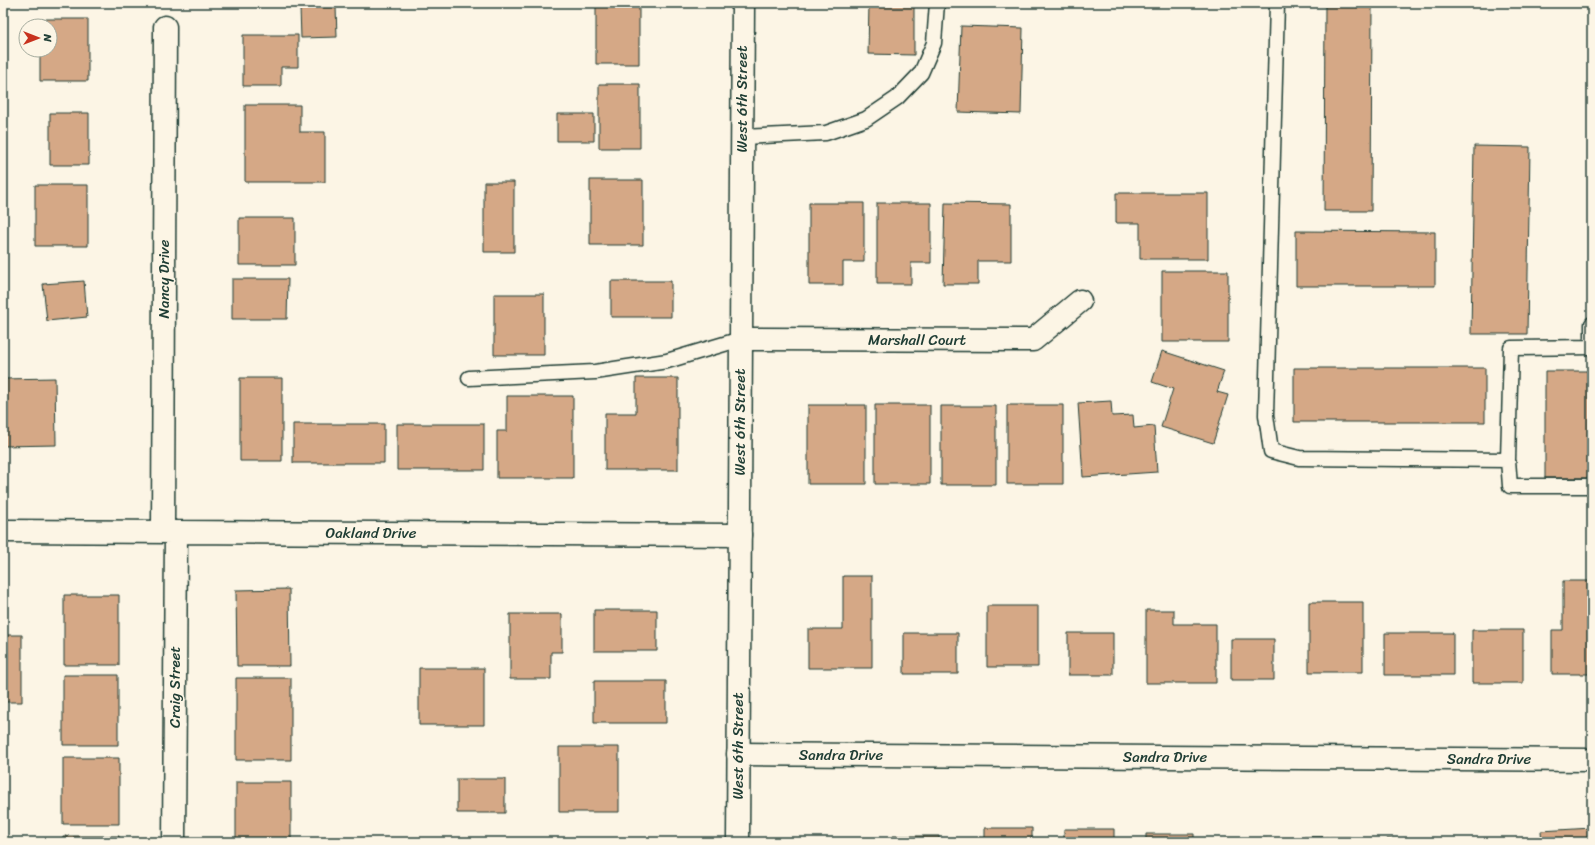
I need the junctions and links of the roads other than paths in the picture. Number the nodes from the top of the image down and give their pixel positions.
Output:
1 (743, 3) edge
2 (937, 3) edge
3 (1277, 3) edge
4 (165, 27) dead end
5 (742, 137) junction
6 (1080, 301) dead end
7 (1592, 324) edge
8 (741, 339) junction
9 (1592, 347) edge
10 (469, 378) dead end
11 (1508, 460) junction
12 (1592, 486) edge
13 (3, 531) edge
14 (170, 532) junction
15 (740, 535) junction
16 (738, 754) junction
17 (1592, 760) edge
18 (174, 842) edge
19 (738, 842) edge

1 - 5 street, West 6th Street
2 - 5 lane
3 - 11 lane
4 - 14 street, Nancy Drive
5 - 8 street, West 6th Street
6 - 8 street, Marshall Court
7 - 9 lane
8 - 10 lane
8 - 15 street, West 6th Street
9 - 11 lane
11 - 12 lane
13 - 14 street, Oakland Drive
14 - 15 street, Oakland Drive
14 - 18 street, Craig Street
15 - 16 street, West 6th Street
16 - 17 street, Sandra Drive
16 - 19 street, West 6th Street

